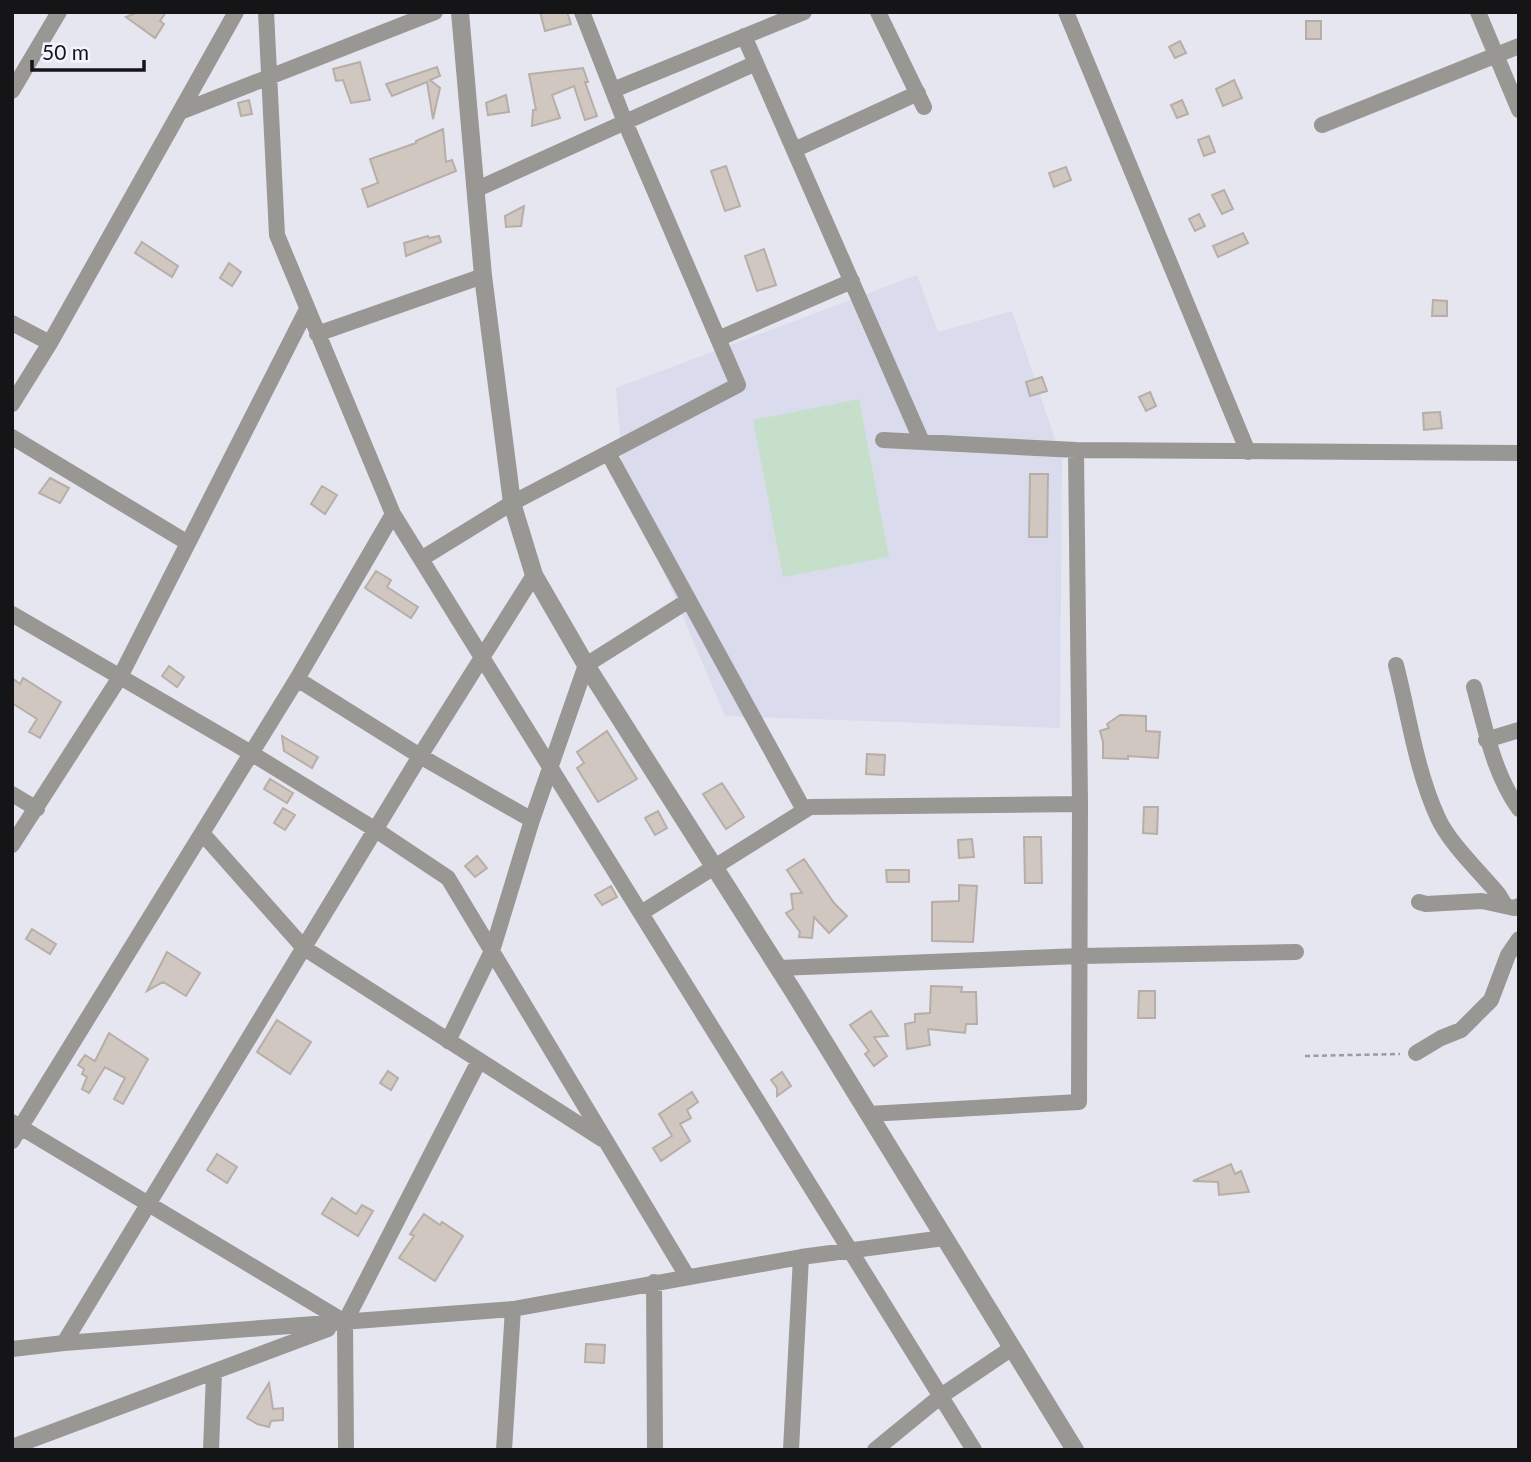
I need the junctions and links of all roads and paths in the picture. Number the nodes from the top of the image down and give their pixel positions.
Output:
1 (60, 12) edge
2 (236, 12) edge
3 (265, 12) edge
4 (435, 12) edge
5 (460, 12) edge
6 (582, 12) edge
7 (804, 12) edge
8 (878, 12) edge
9 (1066, 12) edge
10 (1478, 12) edge
11 (744, 36) junction
12 (1519, 46) edge
13 (1496, 56) junction
14 (756, 63) junction
15 (269, 75) junction
16 (613, 90) junction
17 (12, 91) edge
18 (1519, 110) edge
19 (180, 112) junction
20 (625, 122) junction
21 (1322, 125) dead end
22 (794, 150) junction
23 (475, 190) junction
24 (483, 276) junction
25 (852, 281) junction
26 (307, 309) junction
27 (12, 323) edge
28 (317, 334) junction
29 (720, 338) junction
30 (50, 342) junction
31 (12, 404) edge
32 (12, 438) edge
33 (883, 440) dead end
34 (922, 442) junction
35 (1076, 450) junction
36 (1248, 452) junction
37 (608, 453) junction
38 (1519, 453) edge
39 (512, 503) junction
40 (393, 514) junction
41 (188, 543) junction
42 (421, 559) junction
43 (534, 575) junction
44 (689, 600) junction
45 (12, 614) edge
46 (482, 659) junction
47 (586, 665) junction
48 (1396, 665) dead end
49 (120, 677) junction
50 (297, 680) junction
51 (1474, 687) dead end
52 (1519, 730) edge
53 (1486, 740) junction
54 (251, 753) junction
55 (420, 756) junction
56 (550, 766) junction
57 (12, 794) edge
58 (1080, 804) junction
59 (37, 809) junction
60 (1519, 809) edge
61 (804, 810) junction
62 (532, 820) junction
63 (376, 830) junction
64 (202, 833) junction
65 (12, 845) edge
66 (712, 866) junction
67 (1419, 902) dead end
68 (1514, 908) edge
69 (641, 913) junction
70 (1519, 939) edge
71 (304, 948) junction
72 (492, 951) junction
73 (1296, 952) dead end
74 (1080, 956) junction
75 (779, 968) junction
76 (448, 1041) junction
77 (1416, 1053) joint
78 (1306, 1056) dead end
79 (479, 1061) junction
80 (869, 1114) junction
81 (15, 1130) edge
82 (607, 1142) junction
83 (148, 1205) junction
84 (944, 1238) junction
85 (851, 1250) junction
86 (801, 1257) junction
87 (687, 1276) junction
88 (654, 1282) junction
89 (513, 1309) junction
90 (345, 1322) junction
91 (64, 1343) junction
92 (1012, 1348) junction
93 (12, 1349) edge
94 (214, 1373) junction
95 (941, 1396) junction
96 (12, 1447) edge
97 (211, 1450) edge
98 (346, 1450) edge
99 (504, 1450) edge
100 (654, 1450) edge
101 (791, 1450) edge
102 (875, 1450) edge
103 (974, 1450) edge
104 (1075, 1450) edge

1 - 17 street
2 - 19 street
3 - 15 street
4 - 15 street
5 - 23 street
6 - 16 street
7 - 11 street
8 - 22 street
9 - 36 street
10 - 13 street
11 - 14 street
11 - 16 street
12 - 13 street
13 - 18 street
13 - 21 street
14 - 20 street
14 - 22 street
15 - 19 street
15 - 26 street
16 - 20 street
19 - 30 street
20 - 23 street
20 - 29 street
22 - 25 street
23 - 24 street
24 - 28 street
24 - 39 street
25 - 29 street
25 - 34 street
26 - 28 street
26 - 41 street
27 - 30 street
28 - 40 street
29 - 37 street
30 - 31 street
32 - 41 street
33 - 34 street
34 - 35 street
35 - 36 street
35 - 58 street
36 - 38 street
37 - 39 street
37 - 44 street
39 - 42 street
39 - 43 street
40 - 42 street
40 - 50 street
41 - 49 street
42 - 46 street
43 - 46 street
43 - 47 street
44 - 47 street
44 - 61 street
45 - 49 street
46 - 55 street
46 - 56 street
47 - 56 street
47 - 66 street
48 - 68 street
49 - 54 street
49 - 59 street
50 - 54 street
50 - 55 street
51 - 53 street
52 - 53 street
53 - 60 street
54 - 63 street
54 - 64 street
55 - 62 street
55 - 63 street
56 - 62 street
56 - 69 street
57 - 59 street
58 - 61 street
58 - 74 street
59 - 65 street
61 - 66 street
62 - 72 street
63 - 71 street
63 - 72 street
64 - 71 street
64 - 81 street
66 - 69 street
66 - 75 street
67 - 68 street
69 - 85 street
70 - 77 street
71 - 76 street
71 - 83 street
72 - 76 street
72 - 82 street
73 - 74 street
74 - 75 street
74 - 80 street
75 - 80 street
76 - 79 street
77 - 78 path
79 - 82 street
79 - 90 street
80 - 84 street
81 - 83 street
82 - 87 street
83 - 90 street
83 - 91 street
84 - 85 street
84 - 92 street
85 - 86 street
85 - 95 street
86 - 87 street
86 - 101 street
87 - 88 street
88 - 89 street
88 - 100 street
89 - 90 street
89 - 99 street
90 - 91 street
90 - 94 street
90 - 98 street
91 - 93 street
92 - 95 street
92 - 104 street
94 - 96 street
94 - 97 street
95 - 102 street
95 - 103 street

